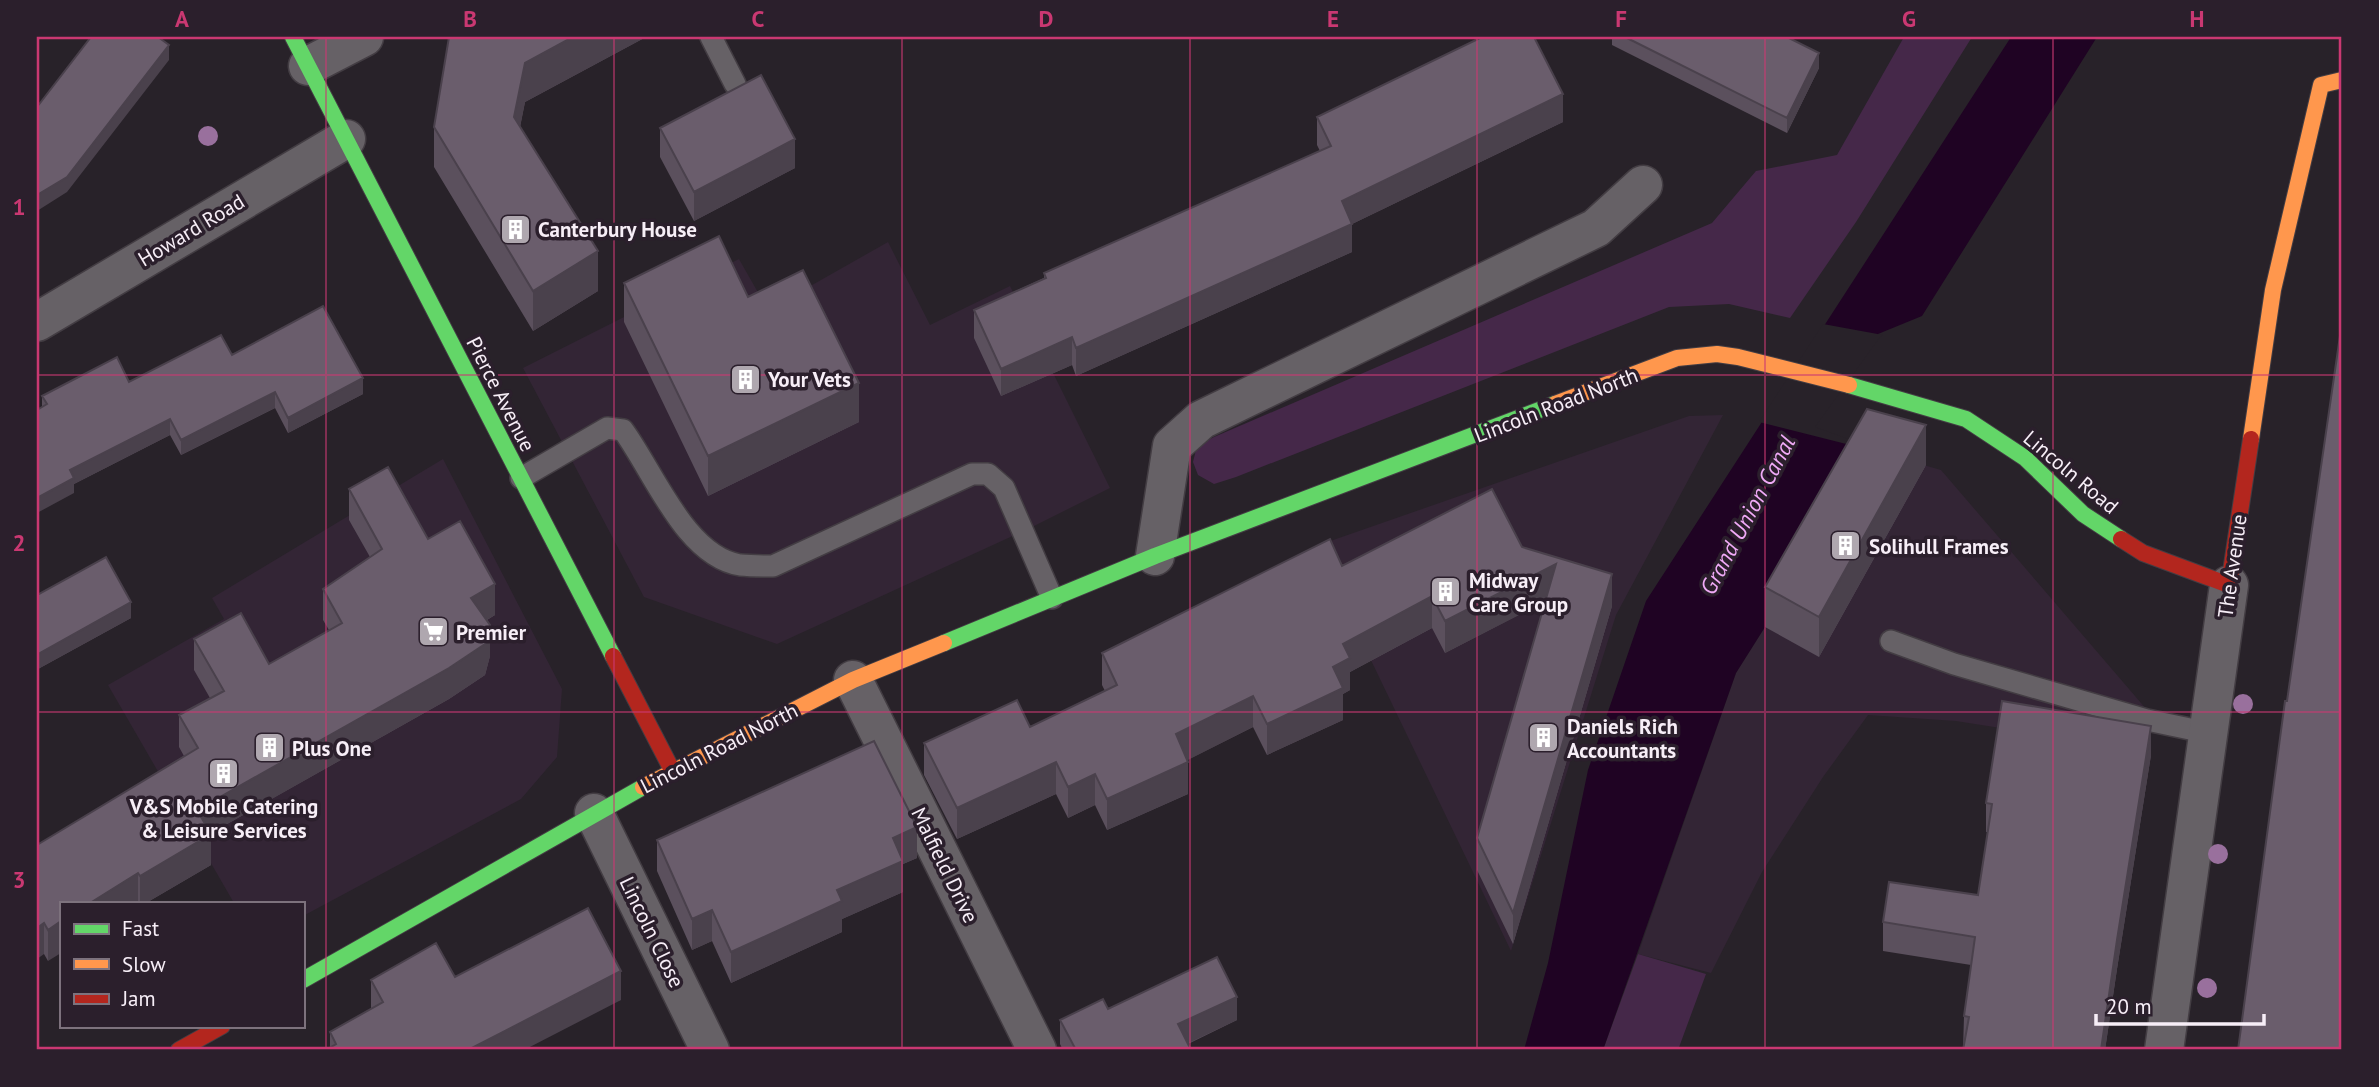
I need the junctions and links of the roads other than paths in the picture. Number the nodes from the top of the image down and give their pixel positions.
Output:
1 (364, 37) edge
2 (711, 37) edge
3 (300, 51) edge
4 (2342, 80) edge
5 (735, 84) dead end
6 (346, 139) junction
7 (1643, 184) dead end
8 (37, 322) edge
9 (1966, 419) joint
10 (521, 478) junction
11 (1156, 556) junction
12 (2230, 585) junction
13 (1052, 598) junction
14 (1891, 641) dead end
15 (853, 680) junction
16 (2209, 733) junction
17 (672, 770) junction
18 (594, 813) junction
19 (304, 979) edge
20 (218, 1028) edge
21 (179, 1050) edge
22 (710, 1050) edge
23 (1037, 1050) edge
24 (2164, 1050) edge

1 - 3 street
2 - 5 lane
3 - 6 street, Pierce Avenue
4 - 12 street, The Avenue
6 - 8 street, Howard Road
6 - 10 street, Pierce Avenue
7 - 11 street
9 - 11 street, Lincoln Road North
9 - 12 street, Lincoln Road
10 - 13 lane
10 - 17 street, Pierce Avenue
11 - 13 street, Lincoln Road North
12 - 16 street, The Avenue
13 - 15 street, Lincoln Road North
14 - 16 lane
15 - 17 street, Lincoln Road North
15 - 23 street, Malfield Drive
16 - 24 street, The Avenue
17 - 18 street, Lincoln Road North
18 - 19 street, Lincoln Road North
18 - 22 street, Lincoln Close
20 - 21 street

